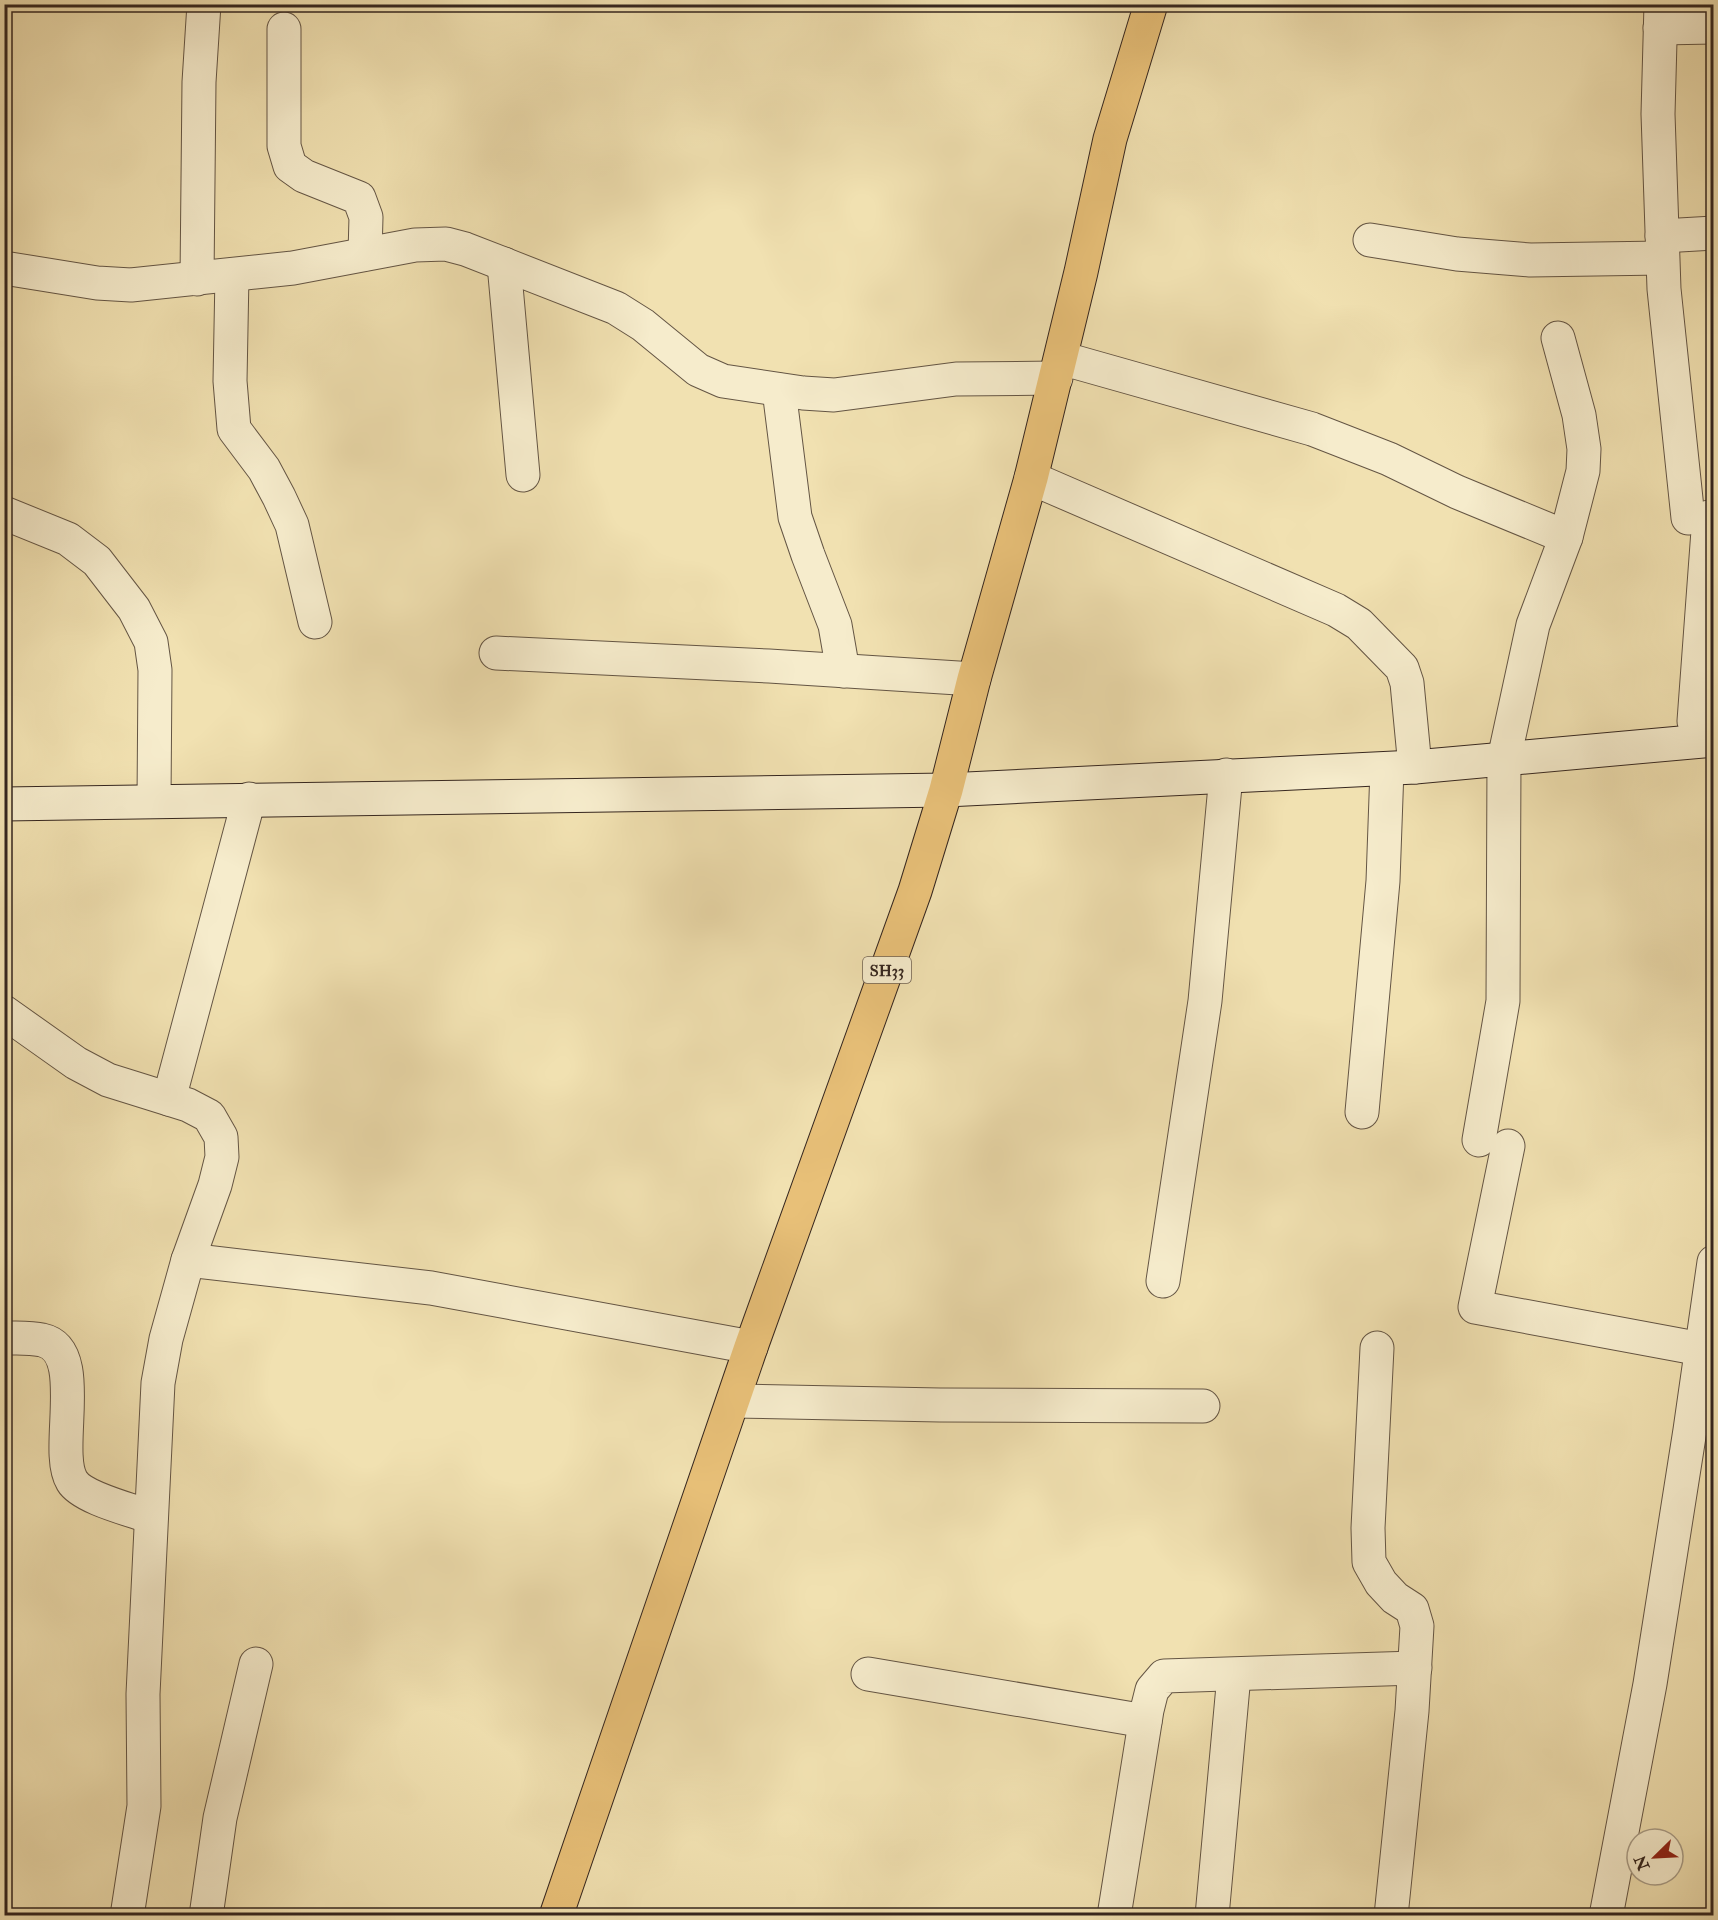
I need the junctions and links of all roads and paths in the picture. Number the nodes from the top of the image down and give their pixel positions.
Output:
1 (204, 4) edge
2 (1151, 4) edge
3 (1661, 16) edge
4 (1713, 27) edge
5 (284, 29) dead end
6 (1713, 233) edge
7 (1371, 240) dead end
8 (1662, 247) junction
9 (365, 254) junction
10 (504, 264) junction
11 (4, 268) edge
12 (232, 275) junction
13 (197, 279) junction
14 (1558, 338) dead end
15 (1058, 368) junction
16 (779, 390) junction
17 (523, 475) dead end
18 (1031, 478) junction
19 (4, 513) edge
20 (1566, 537) junction
21 (315, 622) dead end
22 (496, 653) dead end
23 (843, 671) junction
24 (974, 679) junction
25 (1713, 734) edge
26 (1713, 740) edge
27 (1504, 759) junction
28 (1401, 768) junction
29 (1226, 775) junction
30 (946, 790) junction
31 (249, 800) junction
32 (154, 801) junction
33 (4, 804) edge
34 (4, 1012) edge
35 (169, 1099) junction
36 (1362, 1112) dead end
37 (188, 1260) junction
38 (1713, 1262) edge
39 (1163, 1281) dead end
40 (4, 1338) edge
41 (751, 1347) junction
42 (1377, 1348) dead end
43 (1701, 1349) junction
44 (733, 1401) junction
45 (1203, 1406) dead end
46 (151, 1517) junction
47 (256, 1664) dead end
48 (1415, 1668) junction
49 (868, 1674) dead end
50 (1234, 1675) junction
51 (1145, 1721) junction
52 (127, 1916) edge
53 (206, 1916) edge
54 (556, 1916) edge
55 (1114, 1916) edge
56 (1212, 1916) edge
57 (1390, 1916) edge
58 (1606, 1916) edge

1 - 13 street
2 - 15 main road, SH33
3 - 4 street
3 - 8 street
5 - 9 street
6 - 8 street
7 - 8 street
8 - 25 street
9 - 10 street
9 - 12 street
10 - 16 street
10 - 17 street
11 - 13 street
12 - 13 street
12 - 21 street
14 - 20 street
15 - 16 street
15 - 18 main road, SH33
15 - 20 street
16 - 23 street
18 - 24 main road, SH33
18 - 28 street
19 - 32 street
20 - 27 street
22 - 23 street
23 - 24 street
24 - 30 main road, SH33
26 - 27 street
27 - 28 street
27 - 43 street
28 - 29 street
28 - 36 street
29 - 30 street
29 - 39 street
30 - 31 street
30 - 41 main road, SH33
31 - 32 street
31 - 35 street
32 - 33 street
34 - 35 street
35 - 37 street
37 - 41 street
37 - 46 street
38 - 43 street
40 - 46 street
41 - 44 main road, SH33
42 - 48 street
43 - 58 street
44 - 45 street
44 - 54 main road, SH33
46 - 52 street
47 - 53 street
48 - 50 street
48 - 57 street
49 - 51 street
50 - 51 street
50 - 56 street
51 - 55 street

